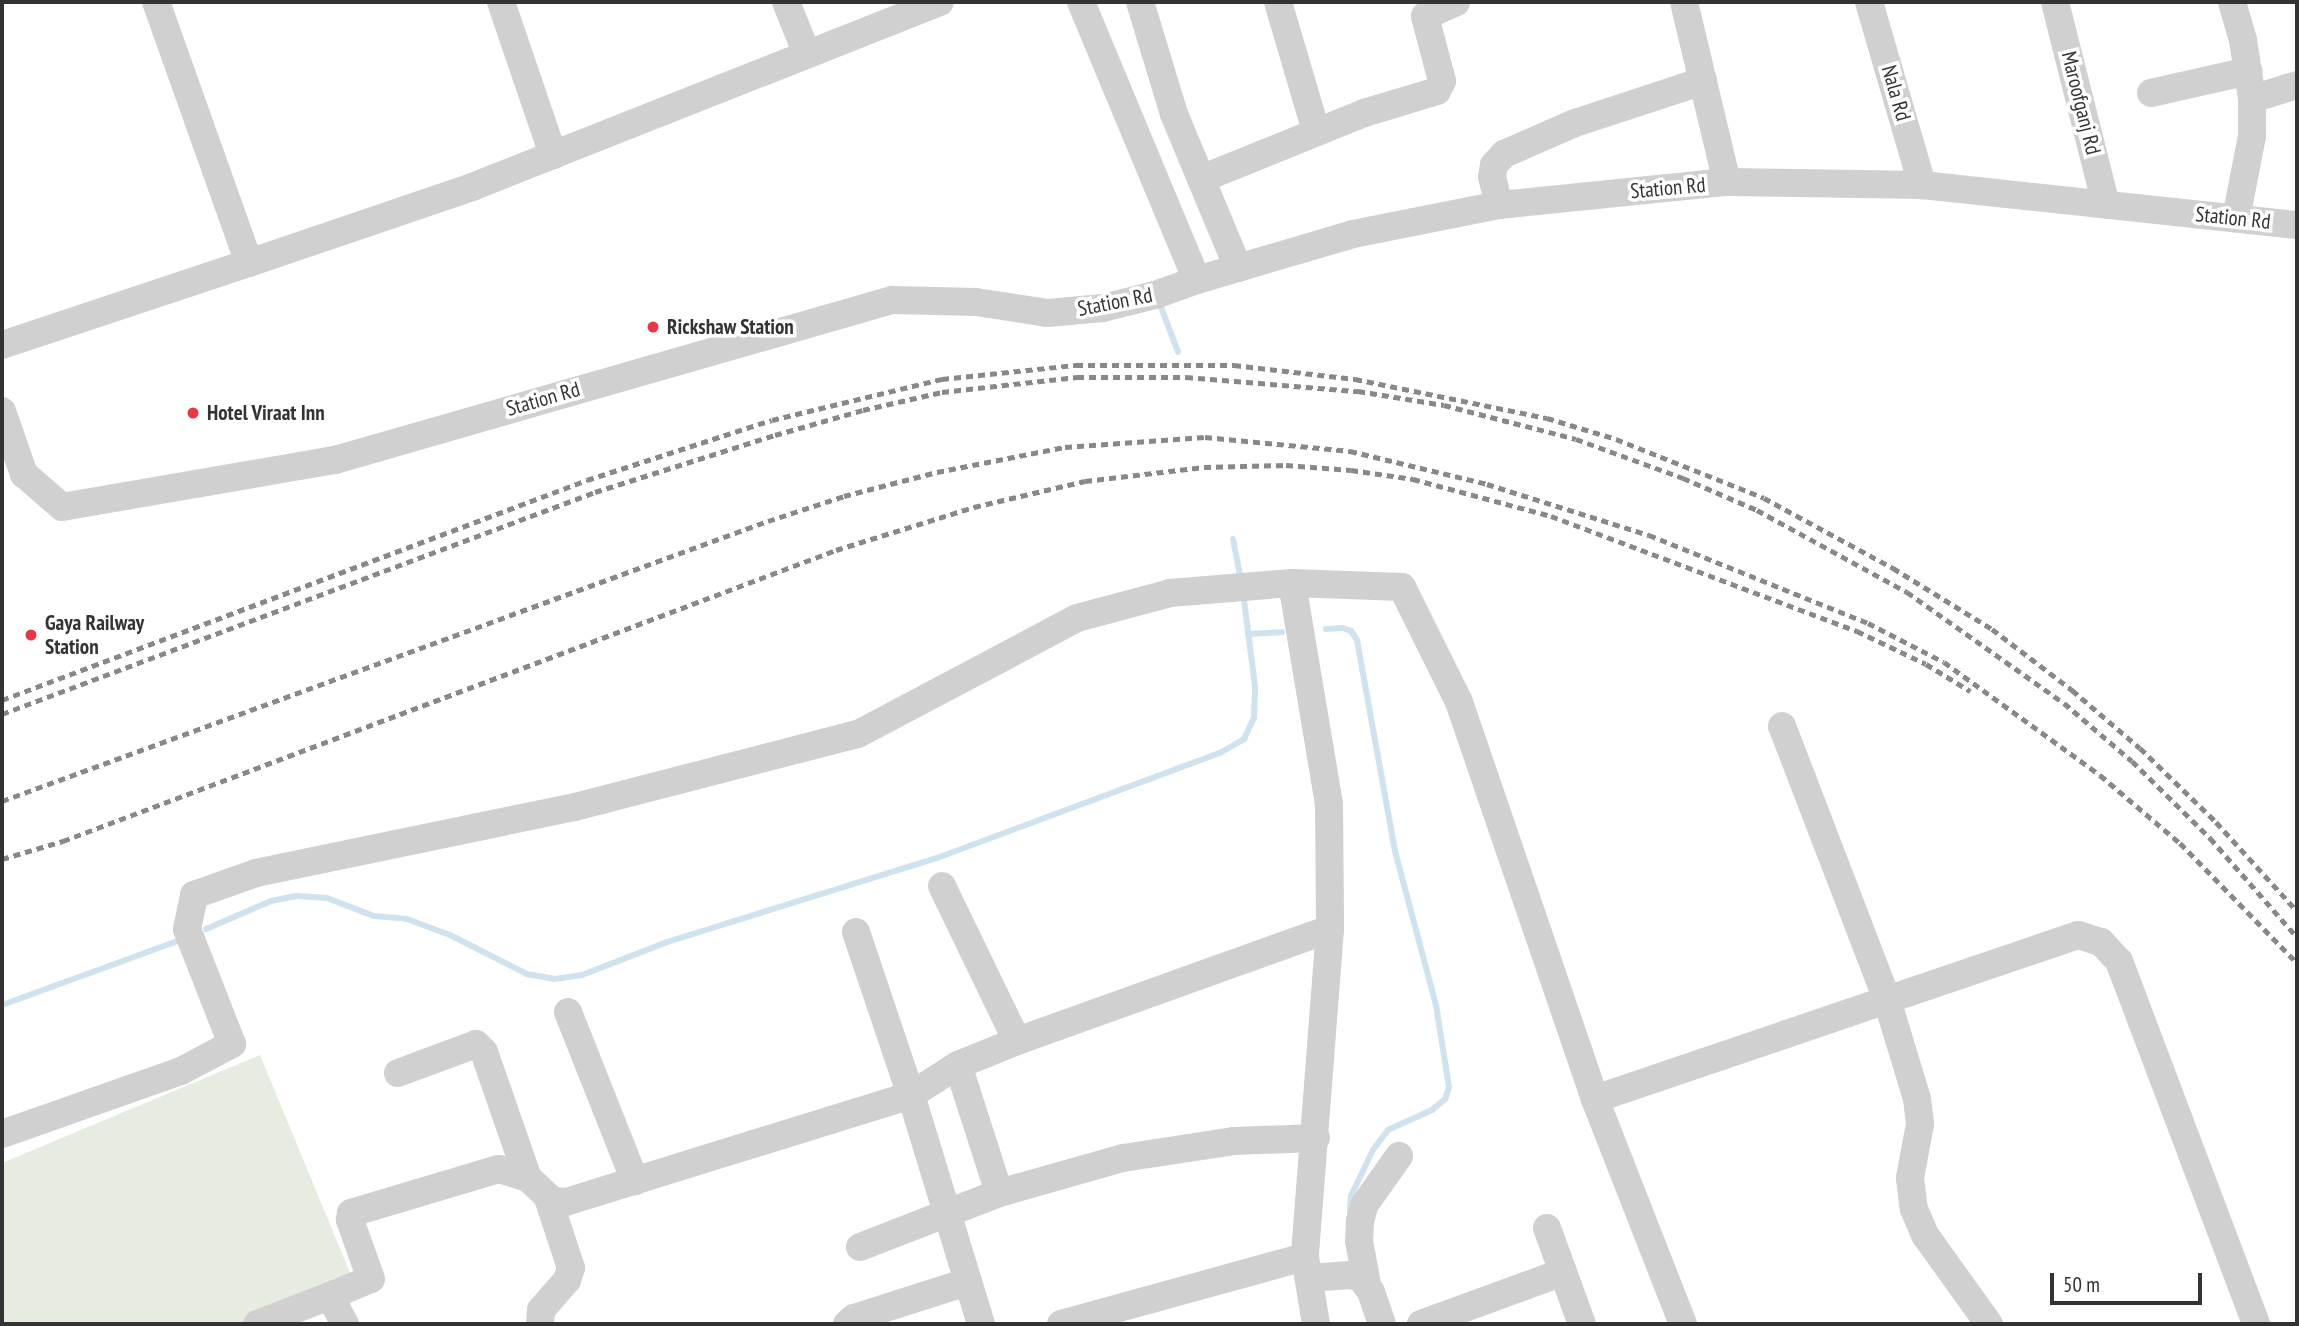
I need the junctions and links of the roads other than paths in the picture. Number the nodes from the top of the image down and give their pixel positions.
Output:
1 (156, 2) edge
2 (501, 2) edge
3 (786, 2) edge
4 (940, 2) edge
5 (1081, 2) edge
6 (1140, 2) edge
7 (1278, 2) edge
8 (1456, 2) edge
9 (1684, 2) edge
10 (1869, 2) edge
11 (2055, 2) edge
12 (2232, 2) edge
13 (807, 54) junction
14 (2249, 71) junction
15 (1703, 81) junction
16 (2297, 85) edge
17 (2151, 93) dead end
18 (2252, 99) junction
19 (1316, 131) junction
20 (553, 155) junction
21 (1201, 179) junction
22 (1727, 182) junction
23 (1922, 185) junction
24 (1499, 205) junction
25 (2106, 205) junction
26 (2236, 218) junction
27 (2297, 225) edge
28 (249, 263) junction
29 (1238, 268) junction
30 (1197, 280) junction
31 (2, 345) edge
32 (2, 411) edge
33 (1292, 583) junction
34 (1782, 726) dead end
35 (942, 886) dead end
36 (1330, 929) junction
37 (856, 932) dead end
38 (1887, 1000) junction
39 (568, 1012) dead end
40 (1017, 1041) junction
41 (958, 1065) junction
42 (398, 1073) dead end
43 (911, 1095) junction
44 (1595, 1099) junction
45 (2, 1134) edge
46 (1316, 1139) junction
47 (1399, 1156) dead end
48 (528, 1178) junction
49 (635, 1181) junction
50 (999, 1193) junction
51 (548, 1198) junction
52 (946, 1213) junction
53 (1547, 1228) dead end
54 (860, 1247) dead end
55 (1307, 1267) junction
56 (1563, 1272) junction
57 (967, 1282) junction
58 (1367, 1284) junction
59 (330, 1296) junction
60 (257, 1324) edge
61 (345, 1324) edge
62 (540, 1324) edge
63 (847, 1324) edge
64 (981, 1324) edge
65 (1061, 1324) edge
66 (1316, 1324) edge
67 (1382, 1324) edge
68 (1421, 1324) edge
69 (1582, 1324) edge
70 (1683, 1324) edge
71 (1989, 1324) edge
72 (2256, 1324) edge

1 - 28 street
2 - 20 street
3 - 13 street
4 - 13 street
5 - 30 street
6 - 21 street
7 - 19 street
8 - 19 street
9 - 15 street
10 - 23 street, Nala Rd
11 - 25 street, Maroofganj Rd
12 - 14 street
13 - 20 street
14 - 17 street
14 - 18 street
15 - 22 street
15 - 24 street
16 - 18 street
18 - 26 street
19 - 21 street
20 - 28 street
21 - 29 street
22 - 23 street, Station Rd
22 - 24 street, Station Rd
23 - 25 street, Station Rd
24 - 29 street, Station Rd
25 - 26 street, Station Rd
26 - 27 street, Station Rd
28 - 31 street
29 - 30 street, Station Rd
30 - 32 street, Station Rd
33 - 36 street
33 - 44 street
33 - 45 street
34 - 38 street
35 - 40 street
36 - 40 street
36 - 46 street
37 - 43 street
38 - 44 street
38 - 71 street
38 - 72 street
39 - 49 street
40 - 41 street
41 - 43 street
41 - 50 street
42 - 48 street
43 - 49 street
43 - 52 street
44 - 70 street
46 - 50 street
46 - 55 street
47 - 58 street
48 - 51 street
48 - 59 street
49 - 51 street
50 - 52 street
51 - 62 street
52 - 54 street
52 - 57 street
53 - 56 street
55 - 58 street
55 - 65 street
55 - 66 street
56 - 68 street
56 - 69 street
57 - 63 street
57 - 64 street
58 - 67 street
59 - 60 street
59 - 61 street

